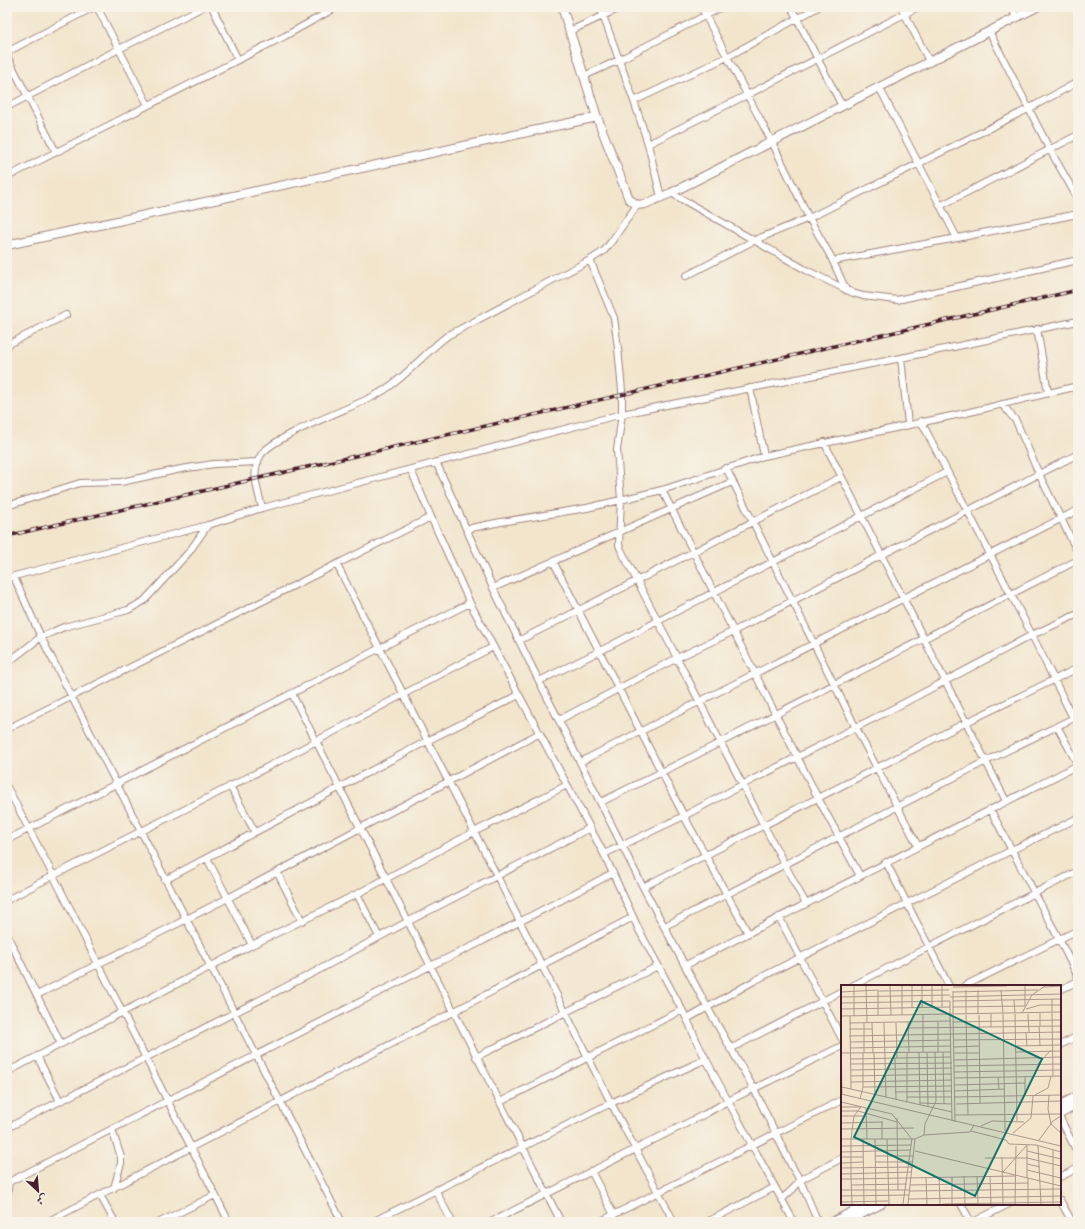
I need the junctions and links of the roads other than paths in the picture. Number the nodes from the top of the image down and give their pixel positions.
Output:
1 (94, 7) edge
2 (97, 7) edge
3 (203, 7) edge
4 (212, 7) edge
5 (338, 7) edge
6 (562, 7) edge
7 (600, 7) edge
8 (622, 7) edge
9 (701, 7) edge
10 (722, 7) edge
11 (791, 7) edge
12 (818, 7) edge
13 (901, 7) edge
14 (918, 7) edge
15 (1011, 7) edge
16 (1037, 7) edge
17 (327, 9) edge
18 (904, 14) junction
19 (603, 16) junction
20 (705, 16) junction
21 (1016, 17) junction
22 (796, 18) junction
23 (570, 31) junction
24 (989, 31) junction
25 (119, 49) junction
26 (7, 52) edge
27 (7, 56) edge
28 (727, 57) junction
29 (818, 58) junction
30 (238, 60) junction
31 (619, 60) junction
32 (929, 61) junction
33 (584, 76) junction
34 (1078, 82) edge
35 (879, 87) junction
36 (747, 95) junction
37 (28, 96) junction
38 (634, 101) junction
39 (148, 105) junction
40 (842, 106) junction
41 (7, 107) edge
42 (1028, 109) junction
43 (597, 117) junction
44 (1078, 135) edge
45 (772, 142) junction
46 (648, 144) junction
47 (1050, 150) junction
48 (56, 152) junction
49 (918, 163) junction
50 (7, 177) edge
51 (671, 193) junction
52 (1077, 196) edge
53 (661, 197) junction
54 (637, 205) junction
55 (940, 206) junction
56 (1078, 214) edge
57 (809, 218) junction
58 (957, 238) junction
59 (755, 240) junction
60 (7, 246) edge
61 (590, 260) junction
62 (1078, 260) edge
63 (833, 261) junction
64 (686, 276) dead end
65 (846, 290) junction
66 (66, 315) dead end
67 (1078, 321) edge
68 (1036, 329) junction
69 (7, 345) edge
70 (902, 358) junction
71 (1078, 386) edge
72 (750, 388) junction
73 (1048, 392) junction
74 (1002, 404) junction
75 (622, 414) junction
76 (921, 421) junction
77 (908, 424) junction
78 (824, 442) junction
79 (1078, 454) edge
80 (764, 456) junction
81 (258, 462) junction
82 (436, 462) junction
83 (726, 468) junction
84 (411, 470) junction
85 (947, 472) junction
86 (1039, 474) junction
87 (841, 477) junction
88 (732, 482) junction
89 (662, 490) junction
90 (621, 500) junction
91 (7, 506) edge
92 (262, 508) junction
93 (672, 508) junction
94 (1078, 510) edge
95 (967, 511) junction
96 (861, 516) junction
97 (431, 518) junction
98 (1061, 518) junction
99 (752, 522) junction
100 (208, 524) junction
101 (466, 529) junction
102 (620, 531) junction
103 (693, 551) junction
104 (1078, 553) edge
105 (880, 554) junction
106 (989, 554) junction
107 (1078, 560) edge
108 (553, 561) junction
109 (772, 561) junction
110 (337, 565) junction
111 (14, 577) junction
112 (7, 578) edge
113 (637, 580) junction
114 (493, 588) junction
115 (714, 591) junction
116 (1010, 594) junction
117 (903, 598) junction
118 (792, 600) junction
119 (470, 603) junction
120 (578, 610) junction
121 (1078, 614) edge
122 (658, 620) junction
123 (734, 630) junction
124 (1032, 635) junction
125 (41, 637) junction
126 (924, 638) junction
127 (520, 640) junction
128 (814, 644) junction
129 (493, 647) junction
130 (380, 648) junction
131 (600, 651) junction
132 (678, 658) junction
133 (7, 663) edge
134 (1078, 668) edge
135 (756, 673) junction
136 (1054, 680) junction
137 (539, 681) junction
138 (947, 682) junction
139 (834, 684) junction
140 (619, 689) junction
141 (292, 694) junction
142 (402, 694) junction
143 (519, 695) junction
144 (71, 696) junction
145 (698, 701) junction
146 (777, 714) junction
147 (1076, 717) edge
148 (559, 720) junction
149 (967, 722) junction
150 (1057, 726) junction
151 (856, 728) junction
152 (7, 729) edge
153 (641, 730) junction
154 (540, 733) junction
155 (317, 741) junction
156 (427, 741) junction
157 (720, 743) junction
158 (798, 756) junction
159 (986, 761) junction
160 (580, 762) junction
161 (1078, 765) edge
162 (877, 768) junction
163 (662, 772) junction
164 (448, 782) junction
165 (116, 785) junction
166 (567, 785) junction
167 (742, 785) junction
168 (230, 786) junction
169 (340, 787) junction
170 (7, 788) edge
171 (818, 798) junction
172 (1006, 801) junction
173 (601, 802) junction
174 (898, 808) junction
175 (990, 809) junction
176 (684, 816) junction
177 (1078, 818) edge
178 (763, 825) junction
179 (360, 828) junction
180 (590, 828) junction
181 (28, 829) junction
182 (140, 831) junction
183 (255, 832) junction
184 (474, 832) junction
185 (839, 837) junction
186 (7, 840) edge
187 (623, 845) junction
188 (918, 846) junction
189 (1012, 850) junction
190 (604, 854) junction
191 (706, 855) junction
192 (207, 858) junction
193 (886, 862) junction
194 (785, 865) junction
195 (1078, 871) edge
196 (277, 872) junction
197 (613, 873) junction
198 (53, 875) junction
199 (497, 876) junction
200 (860, 876) junction
201 (386, 878) junction
202 (165, 880) junction
203 (643, 887) junction
204 (1035, 893) junction
205 (357, 894) junction
206 (727, 894) junction
207 (228, 898) junction
208 (7, 900) edge
209 (806, 904) junction
210 (906, 905) junction
211 (633, 917) junction
212 (779, 918) junction
213 (186, 919) junction
214 (302, 921) junction
215 (519, 921) junction
216 (408, 922) junction
217 (665, 926) junction
218 (1078, 930) edge
219 (748, 933) junction
220 (7, 935) edge
221 (379, 937) junction
222 (1059, 939) junction
223 (252, 946) junction
224 (930, 946) junction
225 (800, 958) junction
226 (98, 964) junction
227 (686, 965) junction
228 (430, 966) junction
229 (541, 966) junction
230 (658, 966) junction
231 (210, 967) junction
232 (1078, 978) edge
233 (1078, 981) edge
234 (854, 985) edge
235 (950, 985) edge
236 (966, 985) edge
237 (1061, 990) edge
238 (841, 992) edge
239 (37, 995) junction
240 (822, 1002) junction
241 (707, 1007) junction
242 (682, 1010) junction
243 (234, 1012) junction
244 (453, 1012) junction
245 (565, 1012) junction
246 (122, 1013) junction
247 (687, 1019) junction
248 (1078, 1036) edge
249 (841, 1037) edge
250 (61, 1044) junction
251 (1061, 1044) edge
252 (841, 1046) edge
253 (730, 1049) junction
254 (37, 1056) junction
255 (257, 1056) junction
256 (476, 1056) junction
257 (146, 1057) junction
258 (589, 1057) junction
259 (706, 1059) junction
260 (7, 1072) edge
261 (754, 1089) junction
262 (1078, 1096) edge
263 (60, 1101) junction
264 (168, 1101) junction
265 (281, 1101) junction
266 (728, 1101) junction
267 (841, 1101) edge
268 (500, 1102) junction
269 (611, 1103) junction
270 (1078, 1104) edge
271 (1061, 1105) edge
272 (1061, 1113) edge
273 (1061, 1120) edge
274 (7, 1128) edge
275 (112, 1130) junction
276 (775, 1134) junction
277 (752, 1144) junction
278 (192, 1148) junction
279 (523, 1148) junction
280 (635, 1149) junction
281 (1078, 1154) edge
282 (841, 1159) edge
283 (1078, 1168) edge
284 (591, 1171) junction
285 (1061, 1176) edge
286 (800, 1180) junction
287 (8, 1183) edge
288 (775, 1187) junction
289 (114, 1188) junction
290 (436, 1191) junction
291 (658, 1192) junction
292 (547, 1193) junction
293 (100, 1195) junction
294 (215, 1195) junction
295 (7, 1196) edge
296 (782, 1199) junction
297 (1061, 1202) edge
298 (866, 1205) edge
299 (879, 1205) edge
300 (962, 1205) edge
301 (1006, 1205) edge
302 (614, 1214) junction
303 (981, 1220) edge
304 (47, 1222) edge
305 (115, 1222) edge
306 (160, 1222) edge
307 (230, 1222) edge
308 (342, 1222) edge
309 (372, 1222) edge
310 (452, 1222) edge
311 (491, 1222) edge
312 (561, 1222) edge
313 (599, 1222) edge
314 (674, 1222) edge
315 (706, 1222) edge
316 (794, 1222) edge
317 (818, 1222) edge
318 (832, 1222) edge
319 (846, 1222) edge
320 (972, 1222) edge
321 (1072, 1222) edge

1 - 26 street
2 - 25 street
3 - 25 street
4 - 30 street
5 - 17 street
6 - 23 street
7 - 19 street
8 - 19 street
9 - 20 street
10 - 20 street
11 - 22 street
12 - 22 street
13 - 18 street
14 - 18 street
15 - 21 street
16 - 21 street
17 - 30 street
18 - 29 street
18 - 32 street
19 - 23 street
19 - 31 street
20 - 28 street
20 - 31 street
21 - 24 street
22 - 28 street
22 - 29 street
23 - 33 street
24 - 32 street
24 - 42 street
25 - 37 street
25 - 39 street
27 - 37 street
28 - 36 street
28 - 38 street
29 - 36 street
29 - 40 street
30 - 39 street
31 - 33 street
31 - 38 street
32 - 35 street
33 - 43 street
34 - 42 street
35 - 40 street
35 - 49 street
36 - 45 street
36 - 46 street
37 - 41 street
37 - 48 street
38 - 46 street
39 - 48 street
40 - 45 street
42 - 47 street
42 - 49 street
43 - 54 street
43 - 60 street
44 - 47 street
45 - 51 street
45 - 57 street
46 - 53 street
47 - 52 street
47 - 55 street
48 - 50 street
49 - 55 street
49 - 57 street
51 - 53 street
51 - 59 street
53 - 54 street
54 - 61 street
55 - 58 street
56 - 58 street
57 - 59 street
57 - 63 street
58 - 63 street
59 - 64 street
59 - 65 street
61 - 75 street
61 - 81 street
62 - 65 street
63 - 65 street
66 - 69 street
67 - 68 street
68 - 70 street
68 - 73 street
70 - 72 street
70 - 77 street
71 - 73 street
72 - 75 street
72 - 80 street
73 - 74 street
74 - 76 street
74 - 86 street
75 - 82 street
75 - 90 street
76 - 77 street
76 - 85 street
77 - 78 street
78 - 80 street
78 - 87 street
79 - 86 street
80 - 83 street
81 - 91 street
81 - 92 street
82 - 84 street
82 - 101 street
83 - 88 street
83 - 89 street
84 - 92 street
84 - 97 street
85 - 95 street
85 - 96 street
86 - 95 street
86 - 98 street
87 - 96 street
87 - 99 street
88 - 93 street
88 - 99 street
89 - 90 street
89 - 93 street
90 - 101 street
90 - 102 street
92 - 100 street
93 - 102 street
93 - 103 street
94 - 98 street
95 - 105 street
95 - 106 street
96 - 105 street
96 - 109 street
97 - 110 street
97 - 119 street
98 - 104 street
98 - 106 street
99 - 103 street
99 - 109 street
100 - 111 street
100 - 125 street
101 - 114 street
102 - 108 street
102 - 113 street
103 - 113 street
103 - 115 street
105 - 117 street
105 - 118 street
106 - 116 street
106 - 117 street
107 - 116 street
108 - 114 street
108 - 120 street
109 - 115 street
109 - 118 street
110 - 130 street
110 - 144 street
111 - 112 street
111 - 125 street
113 - 120 street
113 - 122 street
114 - 127 street
115 - 122 street
115 - 123 street
116 - 124 street
116 - 126 street
117 - 126 street
117 - 128 street
118 - 123 street
118 - 128 street
119 - 129 street
119 - 130 street
120 - 127 street
120 - 131 street
121 - 124 street
122 - 131 street
122 - 132 street
123 - 132 street
123 - 135 street
124 - 136 street
124 - 138 street
125 - 133 street
125 - 144 street
126 - 138 street
126 - 139 street
127 - 137 street
128 - 135 street
128 - 139 street
129 - 142 street
129 - 143 street
130 - 141 street
130 - 142 street
131 - 137 street
131 - 140 street
132 - 140 street
132 - 145 street
134 - 136 street
135 - 145 street
135 - 146 street
136 - 147 street
136 - 149 street
137 - 148 street
138 - 149 street
138 - 151 street
139 - 146 street
139 - 151 street
140 - 148 street
140 - 153 street
141 - 155 street
141 - 165 street
142 - 155 street
142 - 156 street
143 - 154 street
143 - 156 street
144 - 152 street
144 - 165 street
145 - 153 street
145 - 157 street
146 - 157 street
146 - 158 street
147 - 150 street
148 - 160 street
149 - 159 street
149 - 162 street
150 - 159 street
150 - 161 street
151 - 158 street
151 - 162 street
153 - 160 street
153 - 163 street
154 - 164 street
154 - 166 street
155 - 168 street
155 - 169 street
156 - 164 street
156 - 169 street
157 - 163 street
157 - 167 street
158 - 167 street
158 - 171 street
159 - 172 street
159 - 174 street
160 - 173 street
161 - 172 street
162 - 171 street
162 - 174 street
163 - 173 street
163 - 176 street
164 - 179 street
164 - 184 street
165 - 181 street
165 - 182 street
166 - 180 street
166 - 184 street
167 - 176 street
167 - 178 street
168 - 182 street
168 - 183 street
169 - 179 street
169 - 183 street
170 - 181 street
171 - 178 street
171 - 185 street
172 - 175 street
173 - 187 street
174 - 185 street
174 - 188 street
175 - 188 street
175 - 189 street
176 - 187 street
176 - 191 street
177 - 189 street
178 - 191 street
178 - 194 street
179 - 196 street
179 - 201 street
180 - 190 street
180 - 199 street
181 - 186 street
181 - 198 street
182 - 198 street
182 - 202 street
183 - 192 street
184 - 199 street
184 - 201 street
185 - 194 street
185 - 200 street
187 - 190 street
187 - 203 street
188 - 193 street
189 - 204 street
189 - 210 street
190 - 197 street
191 - 203 street
191 - 206 street
192 - 202 street
192 - 207 street
193 - 200 street
193 - 210 street
194 - 206 street
194 - 209 street
195 - 204 street
196 - 207 street
196 - 214 street
197 - 211 street
197 - 215 street
198 - 208 street
198 - 226 street
199 - 215 street
199 - 216 street
200 - 209 street
201 - 205 street
201 - 216 street
202 - 213 street
203 - 217 street
204 - 222 street
204 - 224 street
205 - 214 street
205 - 221 street
206 - 217 street
206 - 219 street
207 - 213 street
207 - 223 street
209 - 212 street
210 - 224 street
210 - 225 street
211 - 229 street
211 - 230 street
212 - 219 street
212 - 225 street
213 - 226 street
213 - 231 street
214 - 223 street
215 - 228 street
215 - 229 street
216 - 221 street
216 - 228 street
217 - 227 street
218 - 222 street
219 - 227 street
220 - 239 street
221 - 243 street
222 - 232 street
222 - 236 street
223 - 231 street
224 - 234 street
224 - 235 street
225 - 240 street
225 - 241 street
226 - 239 street
226 - 246 street
227 - 241 street
228 - 244 street
228 - 255 street
229 - 244 street
229 - 245 street
230 - 242 street
230 - 245 street
231 - 243 street
231 - 246 street
233 - 237 street
238 - 240 street
239 - 250 street
240 - 249 street
240 - 253 street
241 - 247 street
241 - 253 street
242 - 247 street
242 - 258 street
243 - 255 street
243 - 257 street
244 - 256 street
244 - 265 street
245 - 256 street
245 - 258 street
246 - 250 street
246 - 257 street
247 - 259 street
248 - 251 street
250 - 254 street
252 - 261 street
253 - 261 street
254 - 260 street
254 - 263 street
255 - 264 street
255 - 265 street
256 - 268 street
257 - 263 street
257 - 264 street
258 - 268 street
258 - 269 street
259 - 266 street
259 - 269 street
261 - 266 street
261 - 276 street
262 - 271 street
263 - 274 street
264 - 275 street
264 - 278 street
265 - 278 street
265 - 308 street
266 - 277 street
266 - 280 street
267 - 276 street
268 - 279 street
269 - 279 street
269 - 280 street
270 - 272 street
273 - 281 street
275 - 287 street
275 - 289 street
276 - 277 street
276 - 286 street
277 - 288 street
277 - 291 street
278 - 289 street
278 - 294 street
279 - 290 street
279 - 292 street
280 - 284 street
280 - 291 street
282 - 286 street
283 - 285 street
284 - 292 street
284 - 302 street
286 - 296 street
286 - 317 street
287 - 295 street
288 - 296 street
288 - 315 street
289 - 293 street
290 - 309 street
290 - 310 street
291 - 302 street
291 - 314 street
292 - 311 street
292 - 312 street
293 - 304 street
293 - 305 street
294 - 306 street
294 - 307 street
296 - 316 street
297 - 321 street
298 - 318 street
299 - 319 street
300 - 320 street
301 - 303 street
302 - 313 street
303 - 320 street

